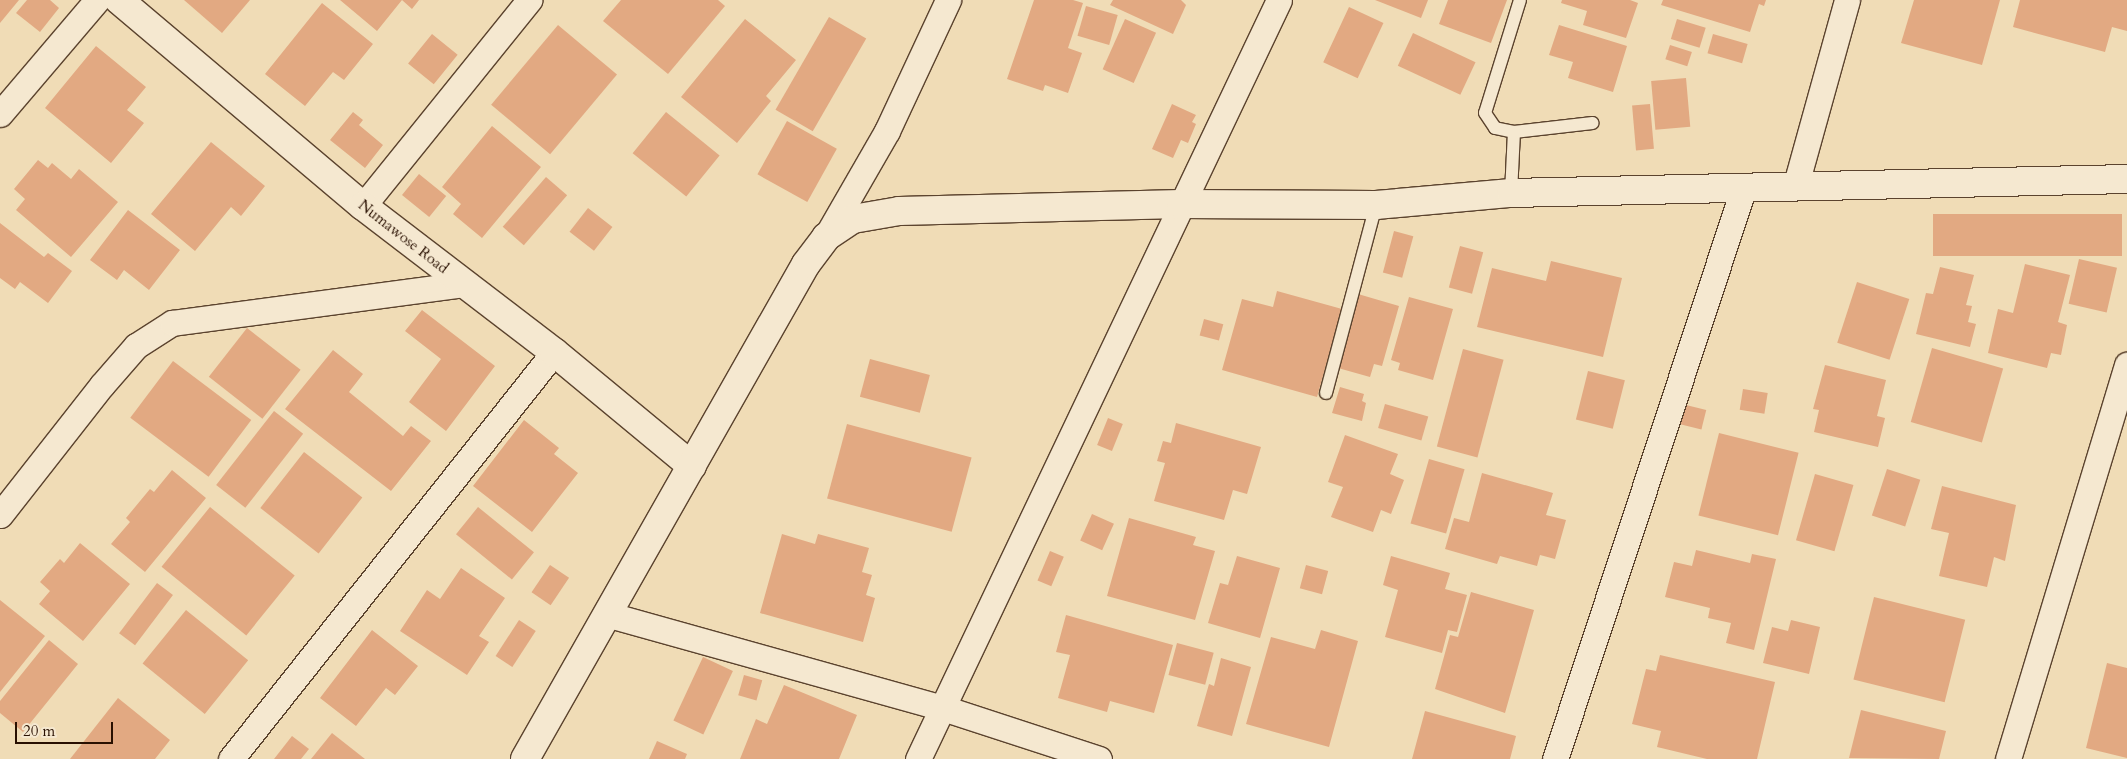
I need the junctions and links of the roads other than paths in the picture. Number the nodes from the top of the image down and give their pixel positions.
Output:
1 (97, 0) edge
2 (119, 0) edge
3 (529, 0) edge
4 (948, 0) edge
5 (1279, 0) edge
6 (1520, 0) edge
7 (1847, 0) edge
8 (0, 114) edge
9 (1592, 123) dead end
10 (1514, 132) junction
11 (2127, 179) edge
12 (1796, 184) junction
13 (1744, 187) junction
14 (1511, 193) junction
15 (1181, 204) junction
16 (1376, 205) junction
17 (363, 206) junction
18 (826, 237) junction
19 (464, 284) junction
20 (554, 352) junction
21 (2127, 365) edge
22 (1326, 393) dead end
23 (692, 466) junction
24 (0, 516) edge
25 (606, 614) junction
26 (943, 708) junction
27 (231, 759) edge
28 (525, 759) edge
29 (918, 759) edge
30 (1099, 759) edge
31 (1555, 759) edge
32 (2008, 759) edge

1 - 8 street
2 - 17 street, Numawose Road
3 - 17 street
4 - 18 street
5 - 15 street
6 - 10 lane
7 - 12 street
9 - 10 lane
10 - 14 lane
11 - 12 street
12 - 13 street
13 - 14 street
13 - 31 street
14 - 16 street
15 - 16 street
15 - 18 street
15 - 26 street
16 - 22 lane
17 - 19 street, Numawose Road
18 - 23 street
19 - 20 street, Numawose Road
19 - 24 street
20 - 23 street, Numawose Road
20 - 27 street
21 - 32 street
23 - 25 street
25 - 26 street
25 - 28 street
26 - 29 street
26 - 30 street

